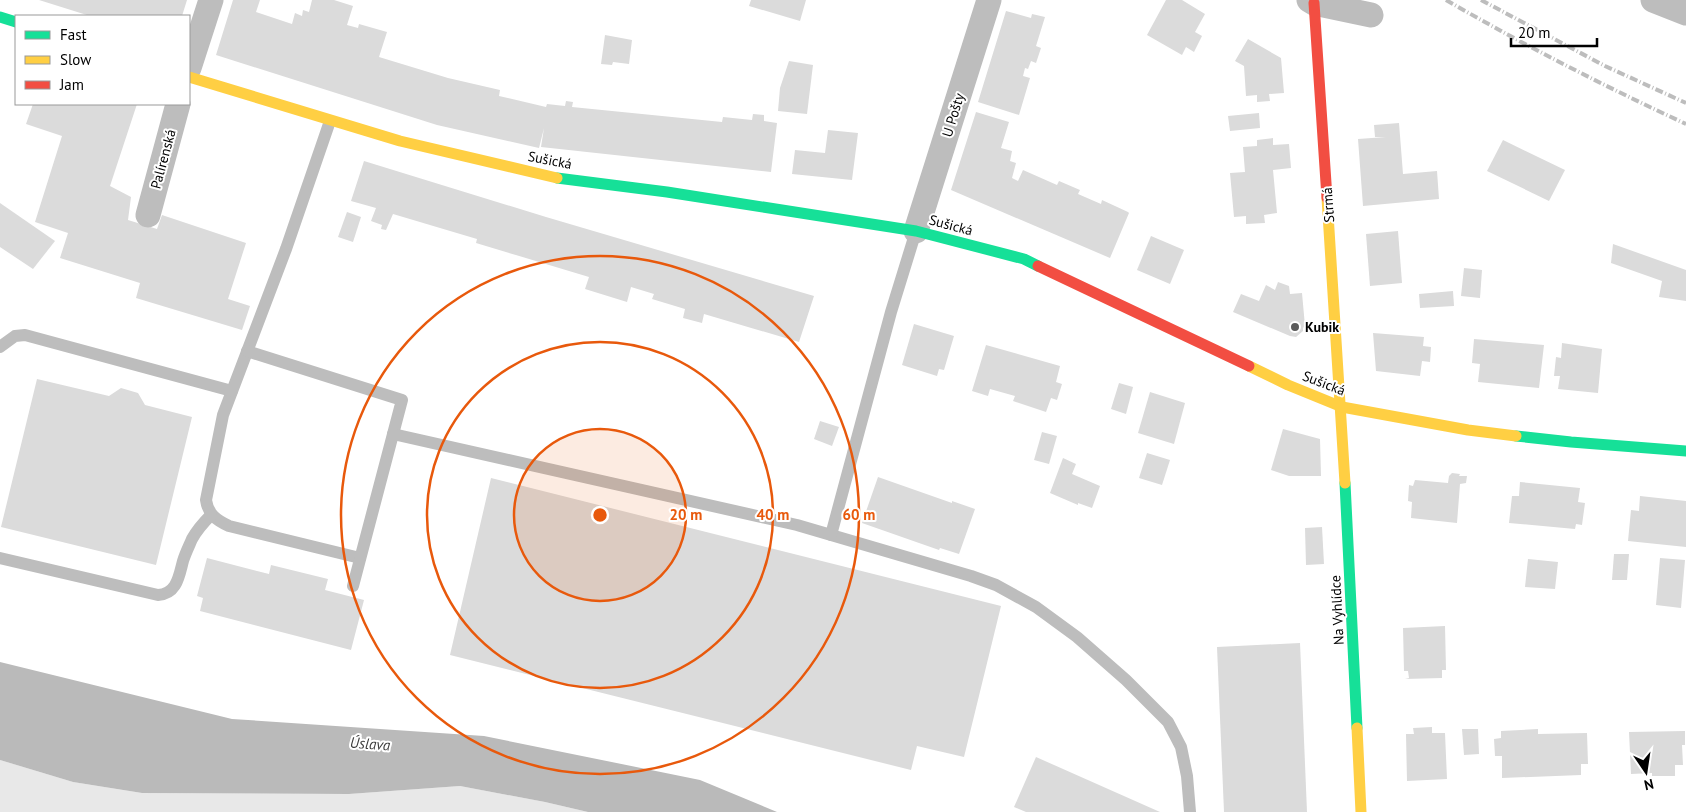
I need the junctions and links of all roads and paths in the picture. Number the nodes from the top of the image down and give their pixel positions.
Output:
1 (211, 0) edge
2 (989, 0) edge
3 (1653, 0) edge
4 (1311, 2) edge
5 (1686, 12) edge
6 (1371, 15) dead end
7 (0, 17) edge
8 (15, 22) edge
9 (190, 65) edge
10 (190, 77) edge
11 (178, 105) edge
12 (330, 120) junction
13 (148, 215) dead end
14 (916, 231) junction
15 (0, 347) edge
16 (247, 351) junction
17 (232, 392) junction
18 (1342, 407) junction
19 (393, 434) junction
20 (1686, 451) edge
21 (211, 515) junction
22 (831, 535) junction
23 (0, 558) edge
24 (360, 558) junction
25 (352, 586) dead end
26 (1190, 812) edge
27 (1361, 812) edge

1 - 9 street
2 - 14 street, U Pošty
3 - 5 street
4 - 6 street, Strmá
4 - 18 street, Strmá
7 - 8 street
10 - 12 street, Sušická
11 - 13 street, Palírenská
12 - 14 street, Sušická
12 - 16 lane
14 - 18 street, Sušická
14 - 22 lane
15 - 17 lane
16 - 17 lane
16 - 19 lane
17 - 21 lane
18 - 20 street, Sušická
18 - 27 street, Na Vyhlídce
19 - 22 lane
19 - 24 lane
21 - 23 lane
21 - 24 lane
22 - 26 lane
24 - 25 lane

